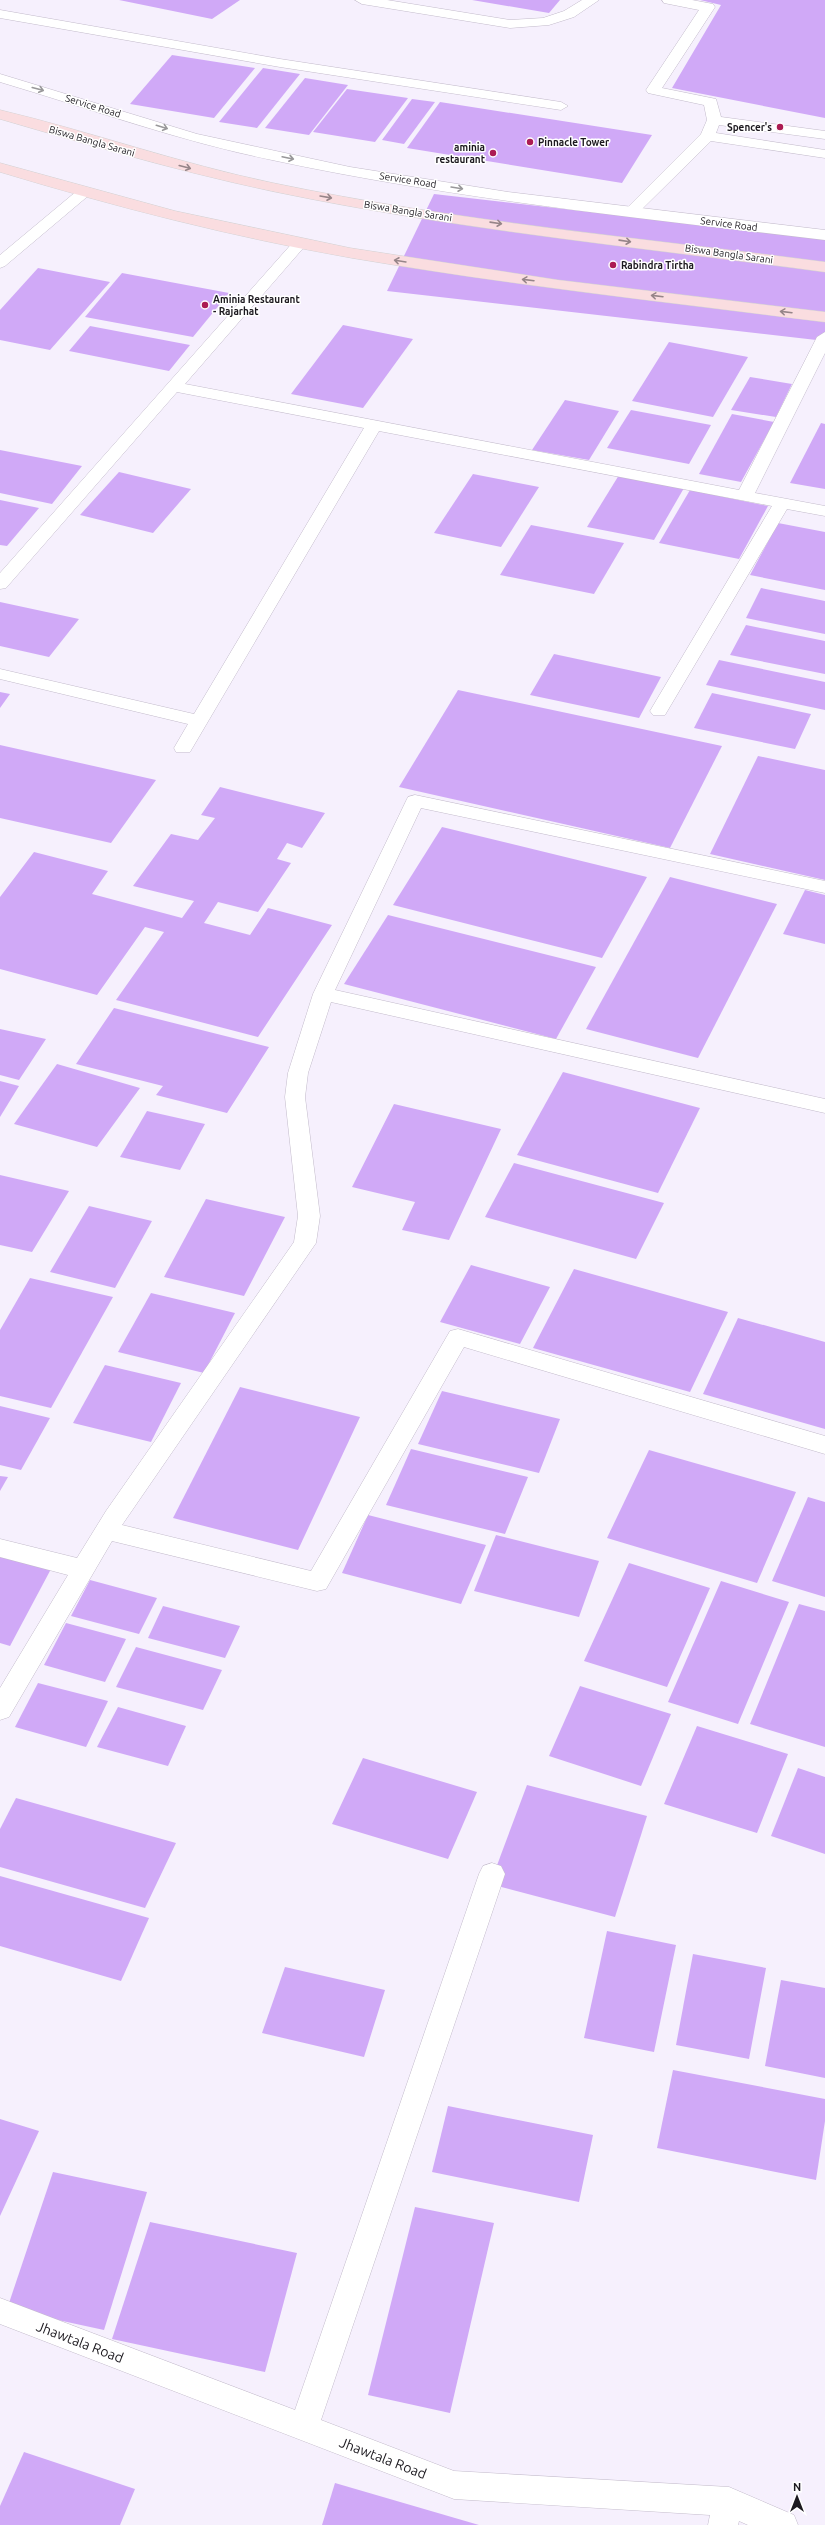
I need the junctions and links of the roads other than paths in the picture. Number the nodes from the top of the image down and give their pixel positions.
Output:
1 (362, 0) edge
2 (592, 0) edge
3 (669, 0) edge
4 (0, 14) edge
5 (0, 78) edge
6 (560, 106) dead end
7 (0, 114) edge
8 (714, 120) junction
9 (825, 135) edge
10 (708, 136) junction
11 (825, 154) edge
12 (0, 167) edge
13 (83, 193) junction
14 (631, 212) junction
15 (825, 235) edge
16 (300, 243) junction
17 (0, 263) edge
18 (825, 267) edge
19 (825, 317) edge
20 (825, 337) edge
21 (174, 387) junction
22 (374, 425) junction
23 (745, 495) junction
24 (782, 503) junction
25 (825, 511) edge
26 (0, 584) edge
27 (0, 674) edge
28 (659, 711) dead end
29 (199, 721) junction
30 (183, 748) dead end
31 (825, 887) edge
32 (323, 994) junction
33 (825, 1106) edge
34 (825, 1445) edge
35 (106, 1530) junction
36 (0, 1548) edge
37 (82, 1569) junction
38 (0, 1710) edge
39 (492, 1874) dead end
40 (0, 2311) edge
41 (304, 2428) junction
42 (726, 2513) edge
43 (783, 2525) edge

1 - 2 street
3 - 8 street
4 - 6 street
5 -> 14 street, Service Road
7 -> 18 main road, Biswa Bangla Sarani
8 - 9 street
8 - 10 street
10 - 11 street
10 - 14 street
12 - 13 main road
13 - 16 main road
13 - 17 street
14 - 15 street, Service Road
19 -> 16 main road
16 - 21 street
20 - 23 street
21 - 22 street
21 - 26 street
22 - 23 street
22 - 29 street
23 - 24 street
24 - 25 street
24 - 28 street
27 - 29 street
29 - 30 street
31 - 32 street
32 - 33 street
32 - 35 street
34 - 35 street
35 - 37 street
36 - 37 street
37 - 38 street
39 - 41 street
40 - 41 street, Jhawtala Road
41 - 42 street, Jhawtala Road
42 - 43 street, Jhawtala Road

